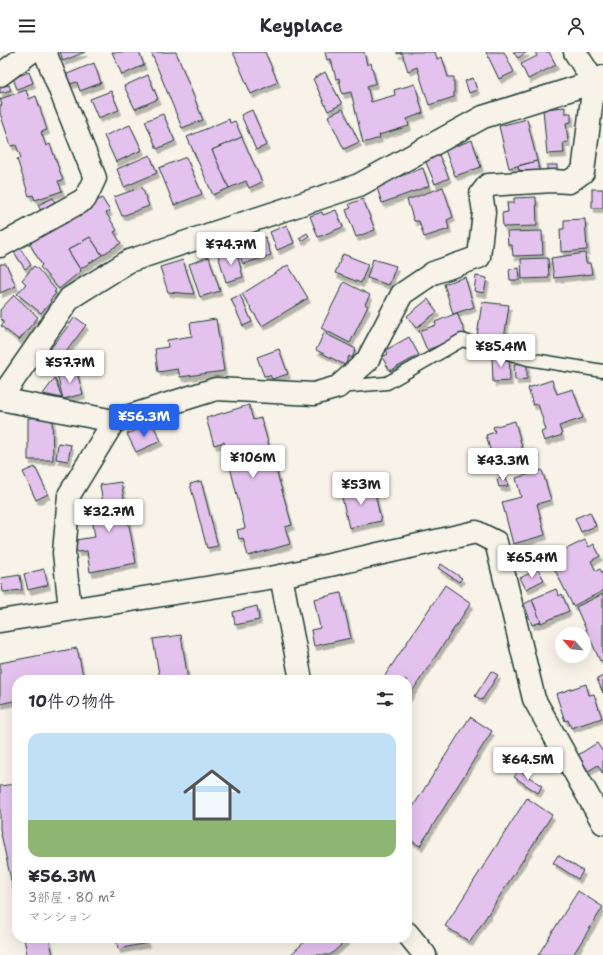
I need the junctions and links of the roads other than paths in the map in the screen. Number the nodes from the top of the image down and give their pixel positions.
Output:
1 (30, 52) edge
2 (44, 52) edge
3 (575, 52) edge
4 (0, 75) edge
5 (600, 83) edge
6 (0, 246) edge
7 (603, 371) edge
8 (338, 387) junction
9 (0, 399) edge
10 (114, 421) junction
11 (282, 576) junction
12 (70, 610) junction
13 (0, 621) edge
14 (300, 675) edge
15 (603, 823) edge
16 (412, 939) edge
17 (425, 955) edge

1 - 4 street
2 - 6 street
3 - 5 street
5 - 8 street
5 - 9 street
7 - 8 lane
8 - 10 street
9 - 10 street
10 - 12 street
11 - 12 street
11 - 14 street
11 - 15 street
12 - 13 street
16 - 17 street

